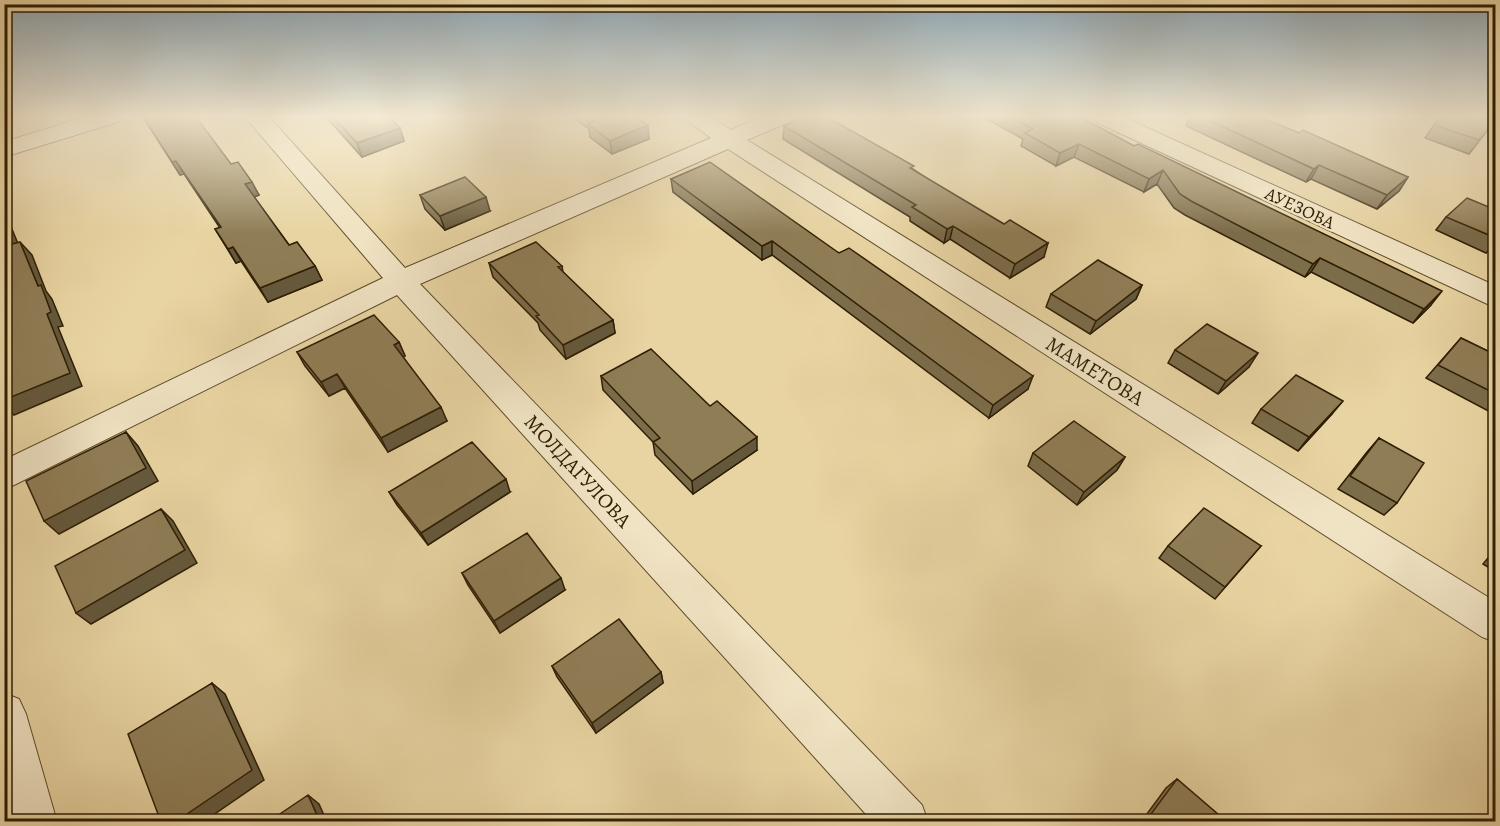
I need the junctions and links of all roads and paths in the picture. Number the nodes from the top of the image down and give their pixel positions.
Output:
1 (290, 156) edge
2 (696, 156) edge
3 (753, 156) edge
4 (1187, 156) edge
5 (401, 282) junction
6 (1496, 298) edge
7 (4, 476) edge
8 (1496, 624) edge
9 (4, 714) edge
10 (34, 822) edge
11 (905, 822) edge

1 - 5 street, МОЛДАГУЛОВА
2 - 5 street
3 - 8 street, МАМЕТОВА
4 - 6 street, АУЕЗОВА
5 - 7 street
5 - 11 street, МОЛДАГУЛОВА
9 - 10 street

